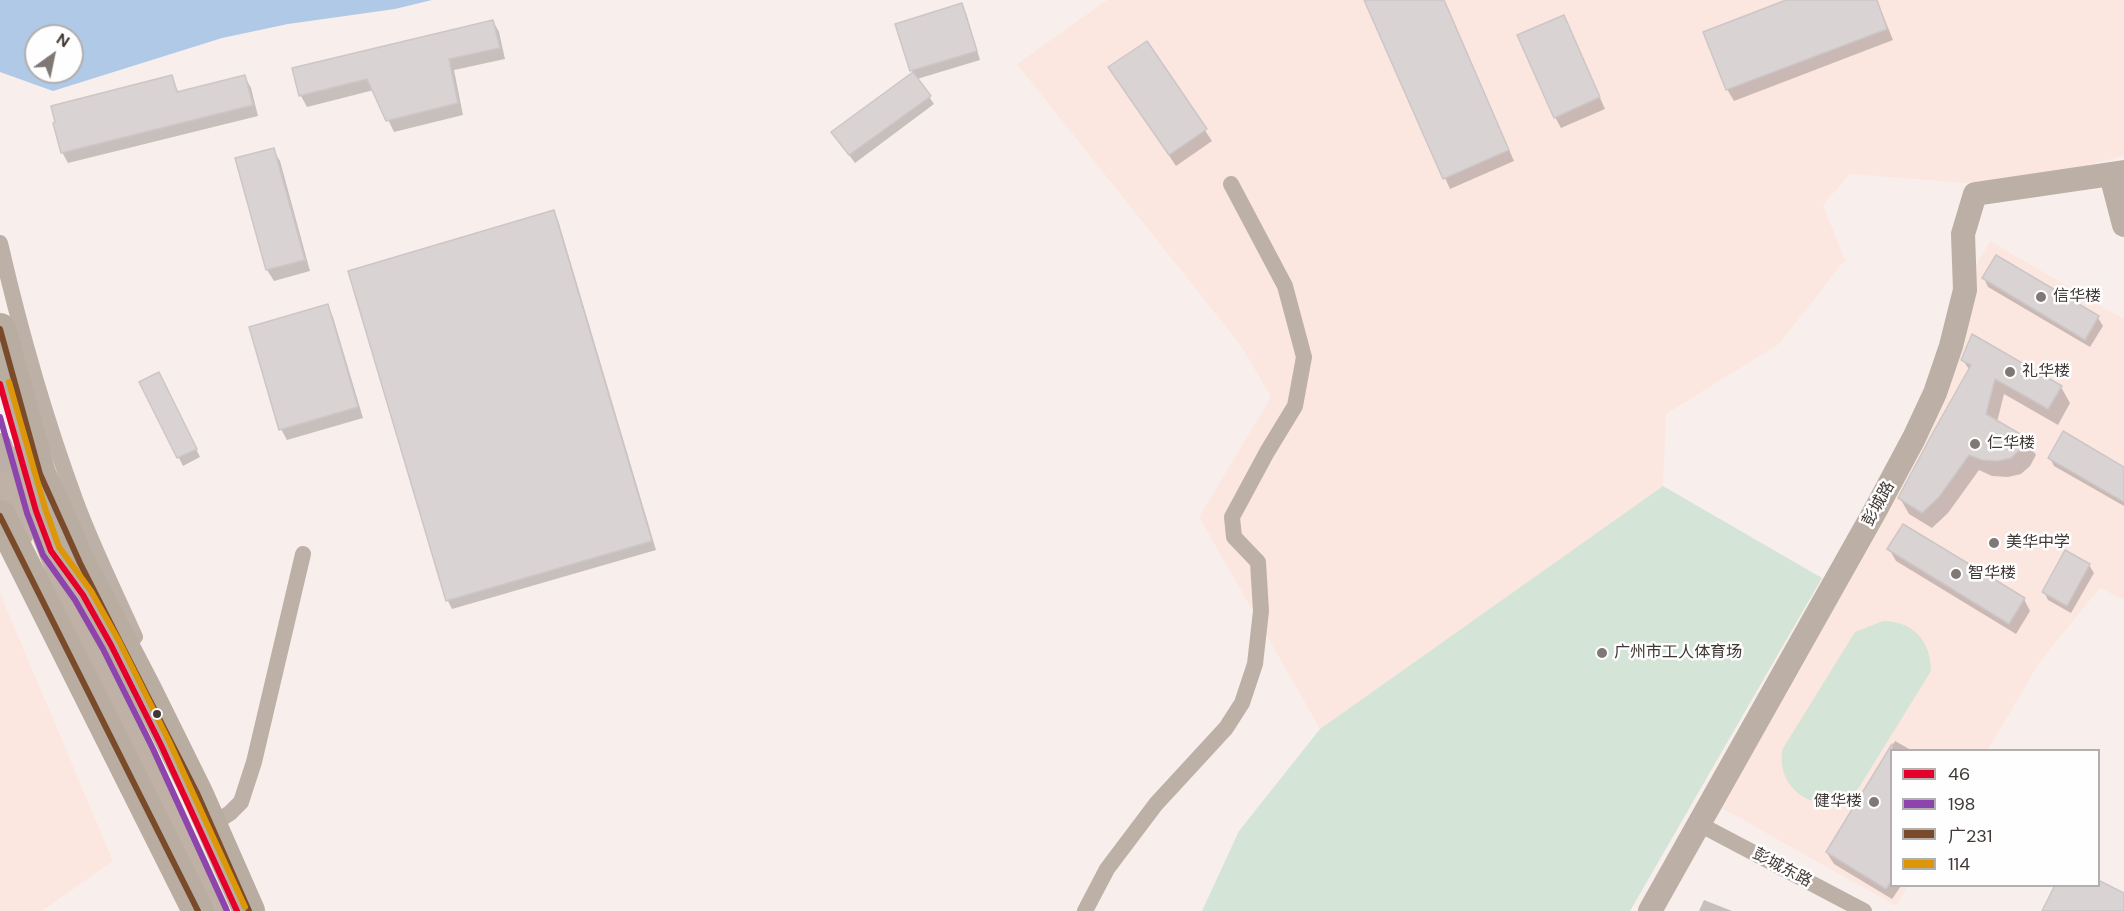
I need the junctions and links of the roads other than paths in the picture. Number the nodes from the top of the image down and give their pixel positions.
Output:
1 (2117, 173) edge
2 (1230, 184) dead end
3 (2124, 225) edge
4 (0, 243) edge
5 (0, 329) edge
6 (0, 384) edge
7 (0, 445) edge
8 (40, 474) junction
9 (0, 484) edge
10 (0, 516) edge
11 (0, 541) edge
12 (51, 551) junction
13 (303, 554) dead end
14 (116, 653) junction
15 (135, 772) junction
16 (168, 807) junction
17 (141, 816) junction
18 (1700, 824) junction
19 (201, 831) junction
20 (184, 911) edge
21 (198, 911) edge
22 (207, 911) edge
23 (216, 911) edge
24 (229, 911) edge
25 (237, 911) edge
26 (249, 911) edge
27 (1085, 911) edge
28 (1650, 911) edge
29 (1864, 911) edge

1 - 3 main road
1 - 18 main road, 彭城路
2 - 27 street
4 - 14 street
5 - 8 highway
6 - 12 main road
7 - 15 main road
8 - 24 highway, bridge
8 - 26 highway, bridge
9 - 17 main road
10 - 15 highway, bridge
11 - 20 highway
12 - 14 main road
12 - 16 main road
13 - 19 street
14 - 19 main road
15 - 17 main road
15 - 21 highway, bridge
15 - 22 main road
16 - 19 main road
16 - 23 main road
17 - 20 main road
18 - 28 main road, 彭城路
18 - 29 street, 彭城东路
19 - 25 main road

